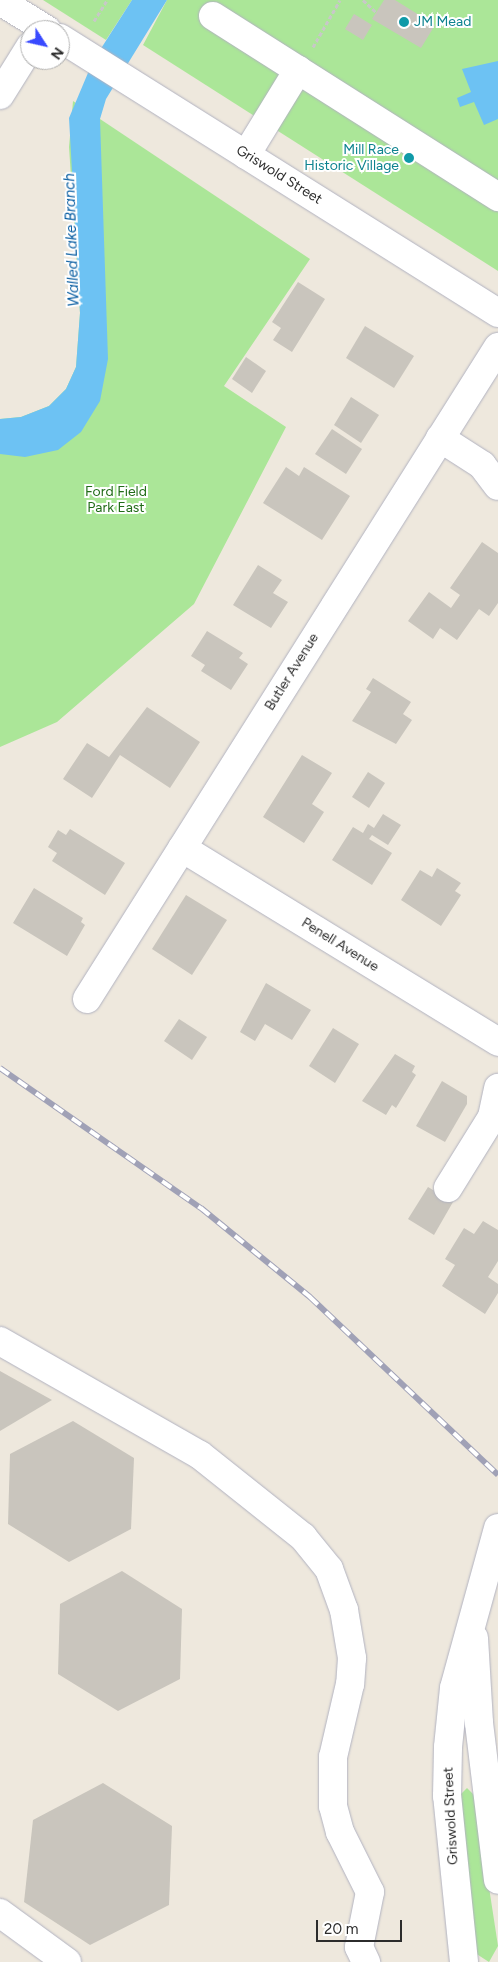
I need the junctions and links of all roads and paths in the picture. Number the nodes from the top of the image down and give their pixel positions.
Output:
1 (107, 0) edge
2 (340, 0) edge
3 (363, 0) edge
4 (0, 1) edge
5 (376, 12) dead end
6 (213, 16) dead end
7 (26, 20) edge
8 (94, 21) dead end
9 (70, 48) edge
10 (22, 70) edge
11 (298, 70) junction
12 (0, 95) edge
13 (246, 155) junction
14 (498, 197) edge
15 (498, 313) edge
16 (498, 347) edge
17 (440, 438) junction
18 (498, 486) edge
19 (182, 848) junction
20 (87, 998) dead end
21 (498, 1042) edge
22 (498, 1088) edge
23 (448, 1188) dead end
24 (0, 1341) edge
25 (498, 1528) edge
26 (473, 1612) junction
27 (498, 1880) edge
28 (0, 1913) edge
29 (67, 1962) edge
30 (366, 1962) edge
31 (464, 1962) edge

1 - 8 path
2 - 11 path
3 - 5 path
4 - 7 street, Griswold Street
6 - 11 street
9 - 13 street, Griswold Street
10 - 12 street
11 - 13 street
11 - 14 street
13 - 15 street, Griswold Street
16 - 17 street, Butler Avenue
17 - 18 street
17 - 19 street, Butler Avenue
19 - 20 street, Butler Avenue
19 - 21 street, Penell Avenue
22 - 23 street
24 - 30 street
25 - 26 street, Griswold Street
26 - 27 street, Griswold Street
26 - 31 street, Griswold Street
28 - 29 street

